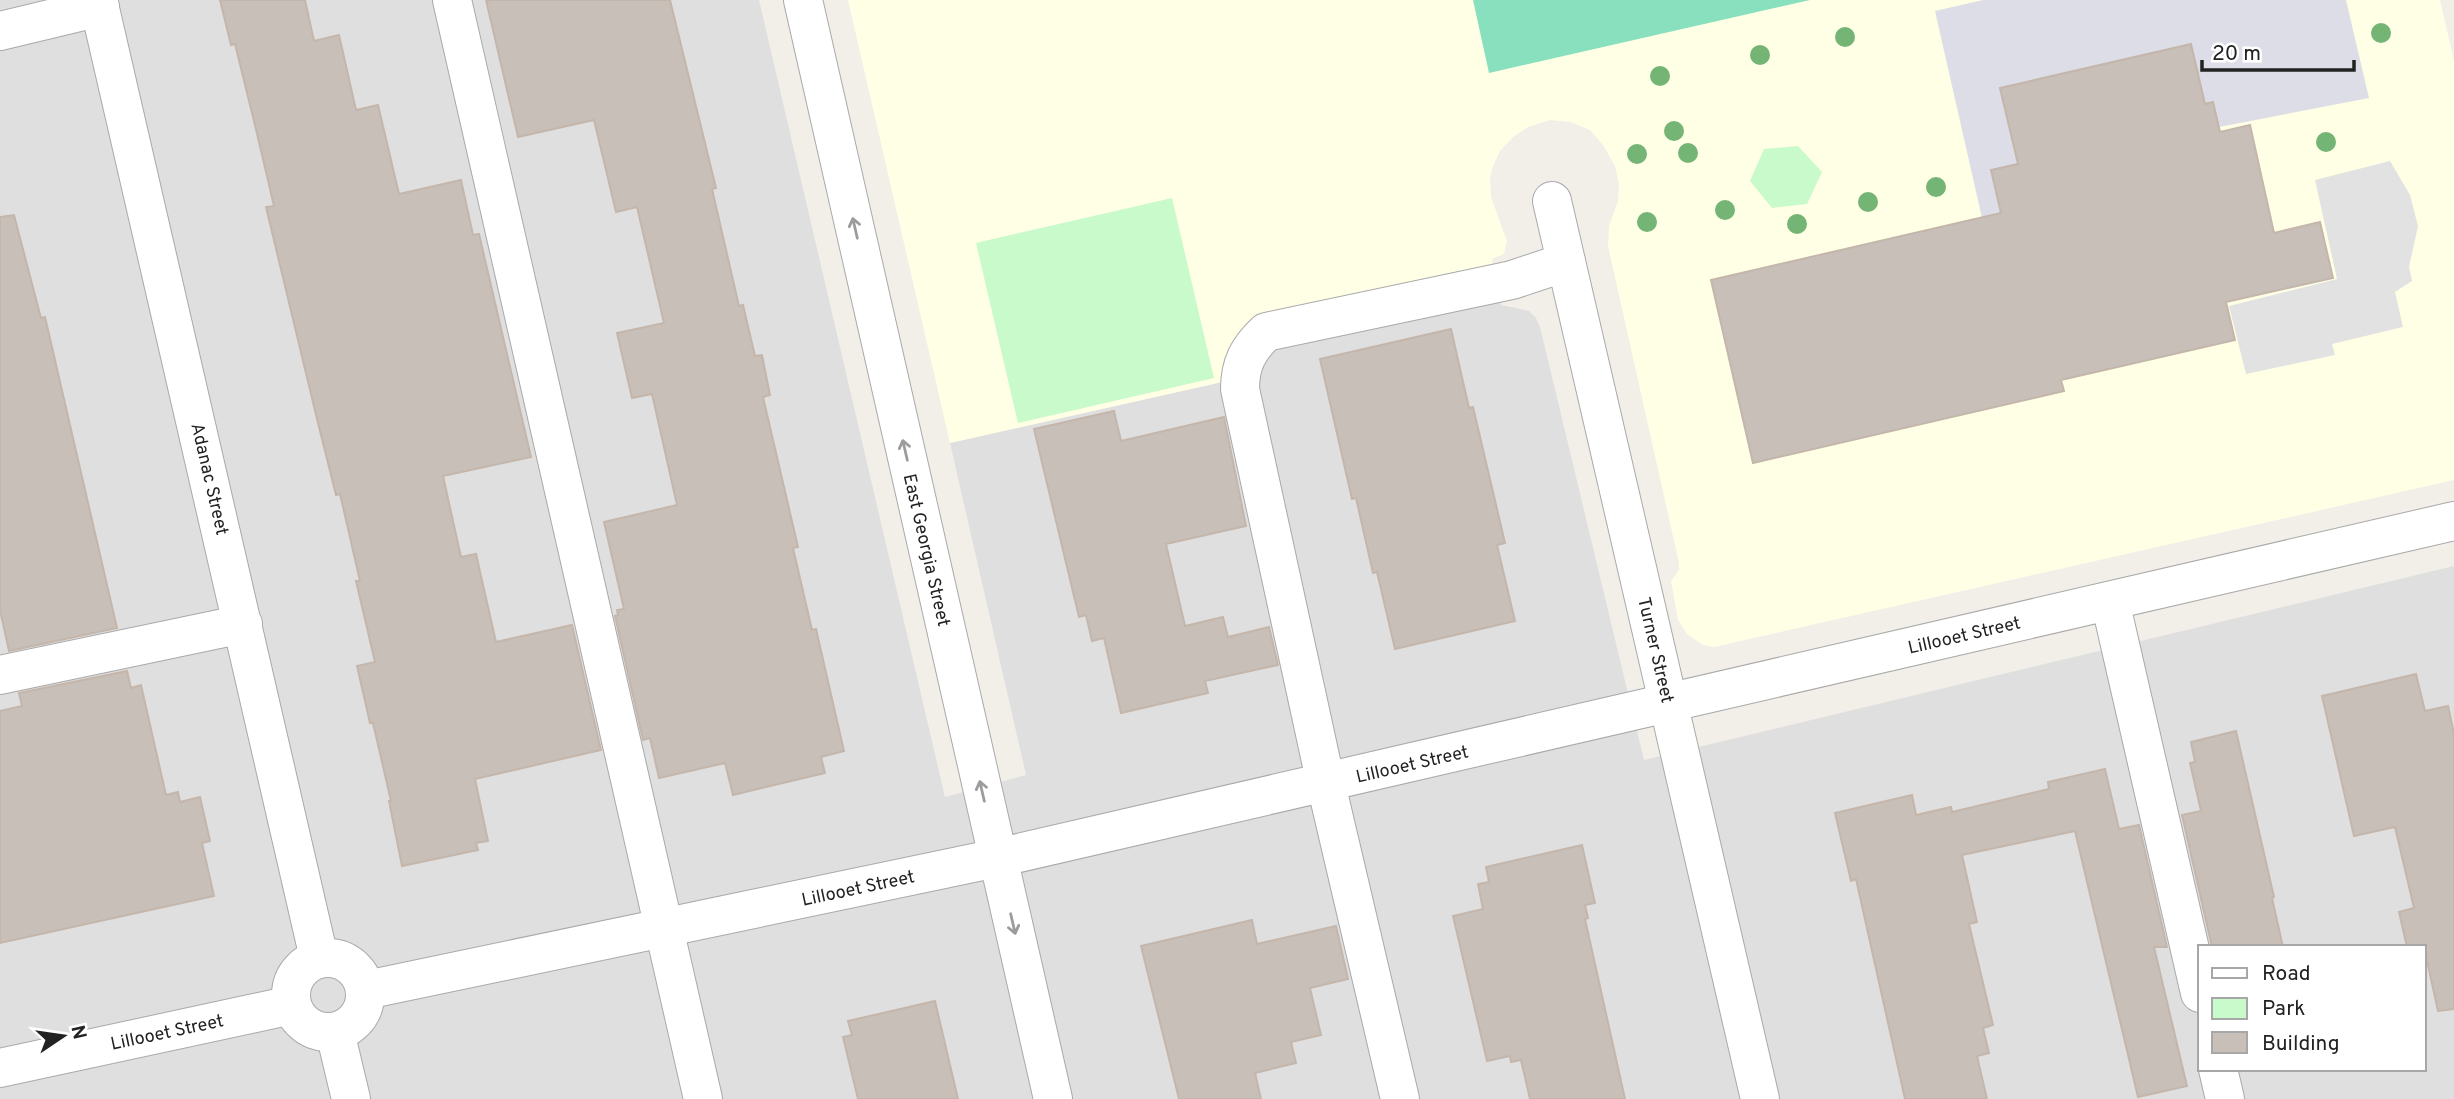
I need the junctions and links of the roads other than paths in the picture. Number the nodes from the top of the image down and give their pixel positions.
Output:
1 (452, 0) edge
2 (803, 0) edge
3 (99, 4) edge
4 (0, 31) edge
5 (1552, 201) dead end
6 (1566, 262) junction
7 (2454, 521) edge
8 (2110, 601) junction
9 (243, 624) junction
10 (0, 675) edge
11 (1668, 704) junction
12 (1326, 784) junction
13 (997, 858) junction
14 (665, 928) junction
15 (319, 958) junction
16 (2198, 984) edge
17 (366, 990) junction
18 (292, 1005) junction
19 (335, 1032) junction
20 (0, 1068) edge
21 (2218, 1071) edge
22 (351, 1099) edge
23 (704, 1099) edge
24 (1053, 1099) edge
25 (1401, 1099) edge
26 (1760, 1099) edge
27 (2225, 1099) edge

1 - 14 street
13 -> 2 street, East Georgia Street
3 - 4 street
3 - 9 street, Adanac Street
5 - 6 street, Turner Street
6 - 11 street, Turner Street
6 - 12 street
7 - 8 street, Lillooet Street
8 - 11 street, Lillooet Street
8 - 16 street
9 - 10 street
9 - 15 street, Adanac Street
11 - 12 street, Lillooet Street
11 - 26 street, Turner Street
12 - 13 street, Lillooet Street
12 - 25 street
13 - 14 street, Lillooet Street
13 -> 24 street, East Georgia Street
14 - 17 street, Lillooet Street
14 - 23 street
15 - 17 street
15 - 18 street
17 - 19 street
18 - 19 street
18 - 20 street, Lillooet Street
19 - 22 street
21 - 27 street

